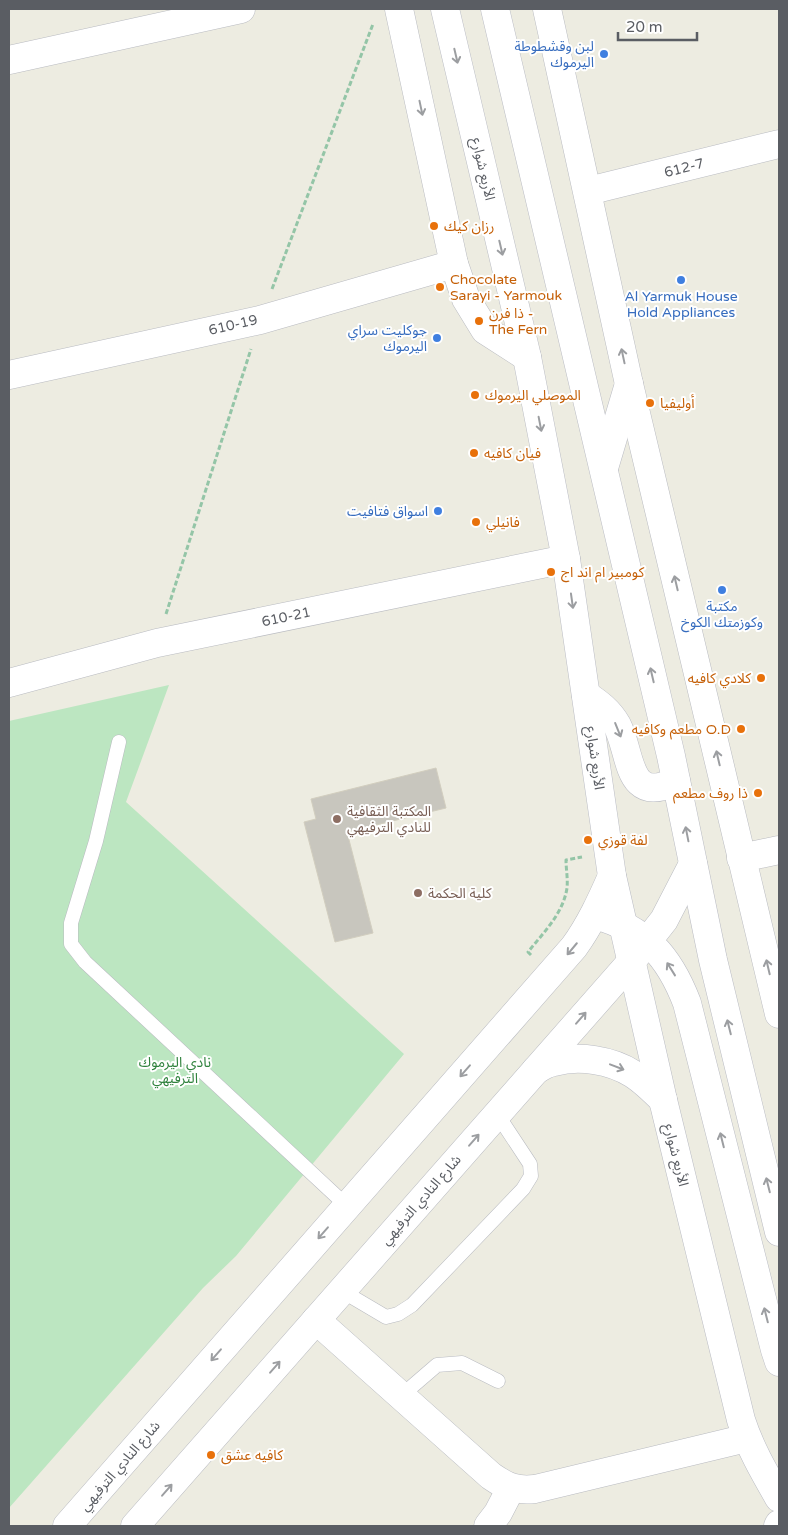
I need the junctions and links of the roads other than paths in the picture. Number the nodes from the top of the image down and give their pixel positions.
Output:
1 (241, 9) edge
2 (399, 9) edge
3 (445, 9) edge
4 (495, 9) edge
5 (547, 9) edge
6 (9, 60) edge
7 (779, 144) edge
8 (588, 191) junction
9 (454, 264) junction
10 (527, 356) junction
11 (9, 375) edge
12 (629, 384) junction
13 (604, 468) junction
14 (566, 559) junction
15 (9, 683) edge
16 (586, 695) junction
17 (119, 742) dead end
18 (676, 781) junction
19 (779, 850) edge
20 (742, 858) junction
21 (692, 864) junction
22 (612, 876) junction
23 (595, 915) junction
24 (623, 925) junction
25 (640, 952) junction
26 (687, 1003) junction
27 (779, 1014) edge
28 (644, 1016) junction
29 (536, 1070) junction
30 (663, 1100) junction
31 (497, 1114) junction
32 (347, 1206) junction
33 (779, 1232) edge
34 (342, 1291) junction
35 (316, 1320) junction
36 (779, 1362) edge
37 (498, 1381) dead end
38 (401, 1396) junction
39 (747, 1438) junction
40 (511, 1488) junction
41 (779, 1498) edge
42 (67, 1526) edge
43 (135, 1526) edge
44 (488, 1526) edge

1 - 6 street
2 -> 9 street
3 -> 10 street, الأربع شوارع
4 - 13 street
5 - 8 street
7 - 8 street, 612-7
12 -> 8 street
9 - 10 street
9 - 11 street, 610-19
10 -> 14 street, الأربع شوارع
12 - 13 street
20 -> 12 street
18 -> 13 street
14 - 15 street, 610-21
14 -> 16 street, الأربع شوارع
16 -> 18 street
16 - 22 street, الأربع شوارع
17 - 32 lane
21 -> 18 street
19 - 20 street
27 -> 20 street
21 - 25 street, شارع النادي الترفيهي
33 -> 21 street
22 - 23 street, شارع النادي الترفيهي
22 - 24 street, الأربع شوارع
23 - 24 street
23 -> 32 street, شارع النادي الترفيهي
24 - 25 street, الأربع شوارع
26 -> 25 street
25 - 28 street, الأربع شوارع
29 -> 25 street, شارع النادي الترفيهي
26 - 28 street
36 -> 26 street
28 - 30 street, الأربع شوارع
29 -> 30 street
29 - 31 street, شارع النادي الترفيهي
30 - 39 street, الأربع شوارع
34 -> 31 street, شارع النادي الترفيهي
31 - 34 lane
32 -> 42 street, شارع النادي الترفيهي
34 - 35 street, شارع النادي الترفيهي
35 - 38 street
43 -> 35 street, شارع النادي الترفيهي
37 - 38 lane
38 - 40 street
39 - 40 street
39 - 41 street, الأربع شوارع
40 - 44 street

